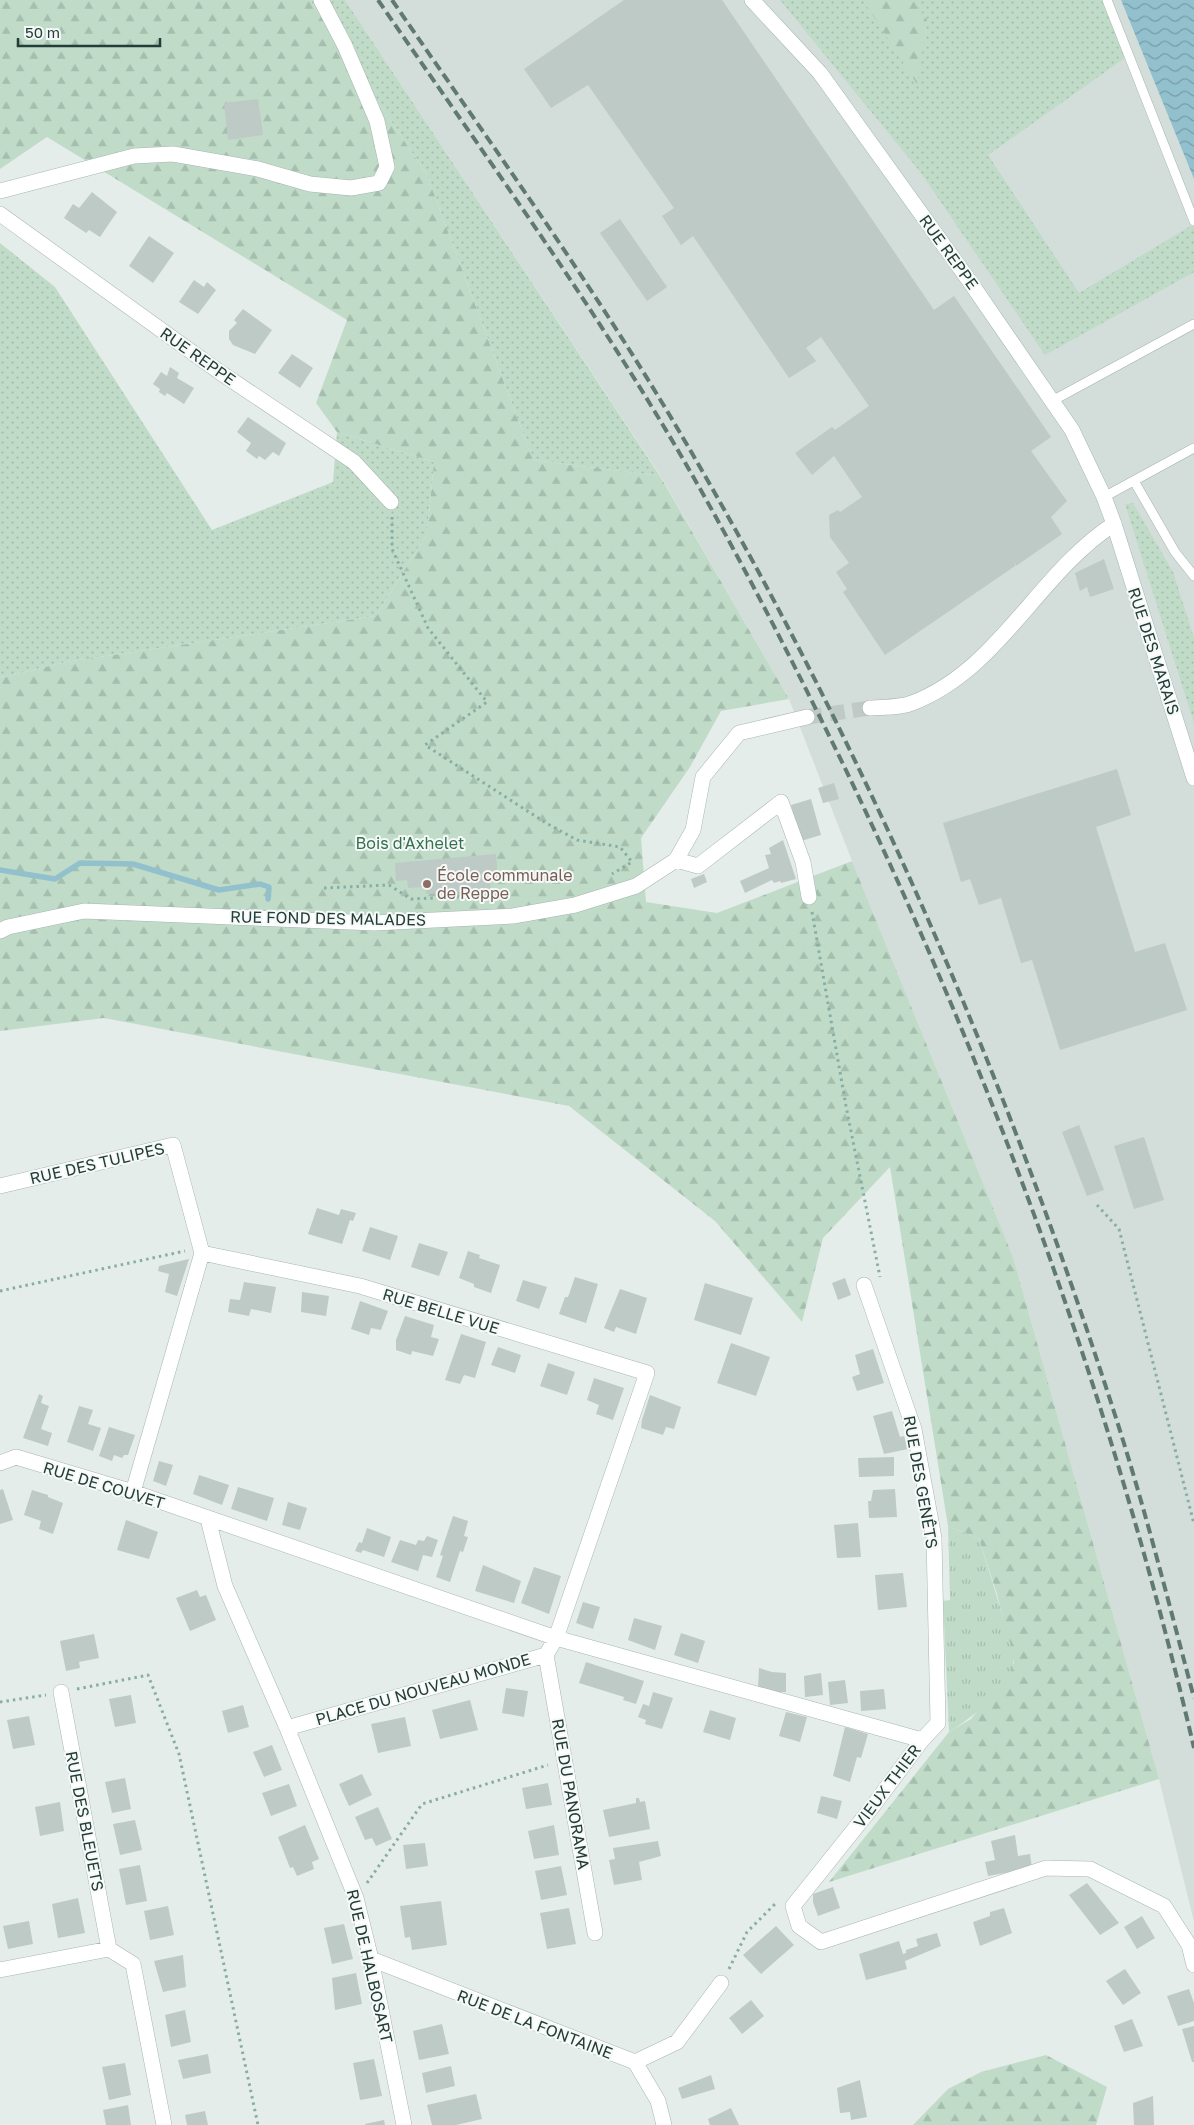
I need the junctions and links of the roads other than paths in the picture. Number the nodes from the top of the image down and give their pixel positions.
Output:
1 (321, 0) edge
2 (752, 0) edge
3 (1107, 0) edge
4 (0, 191) edge
5 (0, 214) edge
6 (1194, 221) edge
7 (1194, 324) edge
8 (1052, 401) junction
9 (1194, 448) edge
10 (1134, 481) junction
11 (1104, 497) junction
12 (391, 502) road end
13 (1114, 524) junction
14 (1194, 576) edge
15 (870, 708) tunnel mouth
16 (807, 717) tunnel mouth
17 (1194, 778) edge
18 (676, 860) junction
19 (809, 897) road end
20 (0, 931) edge
21 (0, 1186) edge
22 (202, 1253) junction
23 (864, 1285) dead end
24 (0, 1463) edge
25 (133, 1492) junction
26 (208, 1519) junction
27 (556, 1638) junction
28 (546, 1654) junction
29 (61, 1692) road end
30 (288, 1728) junction
31 (922, 1740) junction
32 (596, 1933) dead end
33 (109, 1949) junction
34 (371, 1959) junction
35 (1194, 1965) edge
36 (0, 1970) edge
37 (721, 1984) road end
38 (635, 2062) junction
39 (164, 2125) edge
40 (404, 2125) edge
41 (664, 2125) edge

1 - 4 street
2 - 8 street, RUE REPPE
3 - 6 lane
5 - 12 street, RUE REPPE
7 - 8 lane
8 - 11 street, RUE REPPE
9 - 10 lane
10 - 11 lane
10 - 14 lane
11 - 13 street, RUE REPPE
13 - 15 street
13 - 17 street, RUE DES MARAIS
16 - 18 street, RUE FOND DES MALADES
18 - 19 street
18 - 20 street, RUE FOND DES MALADES
21 - 22 street, RUE DES TULIPES
22 - 25 street
22 - 27 street, RUE BELLE VUE
23 - 31 street, RUE DES GENÊTS
24 - 25 street, RUE DE COUVET
25 - 26 street, RUE DE COUVET
26 - 27 street, PLACE DU NOUVEAU MONDE
26 - 30 street
27 - 28 street, PLACE DU NOUVEAU MONDE
27 - 31 street, VIEUX THIER
28 - 30 street, PLACE DU NOUVEAU MONDE
28 - 32 street, RUE DU PANORAMA
29 - 33 street, RUE DES BLEUETS
30 - 34 street, RUE DE HALBOSART
31 - 35 street, VIEUX THIER
33 - 36 street
33 - 39 street
34 - 38 street, RUE DE LA FONTAINE
34 - 40 street, RUE DE HALBOSART
37 - 38 street
38 - 41 street, RUE DE LA FONTAINE

